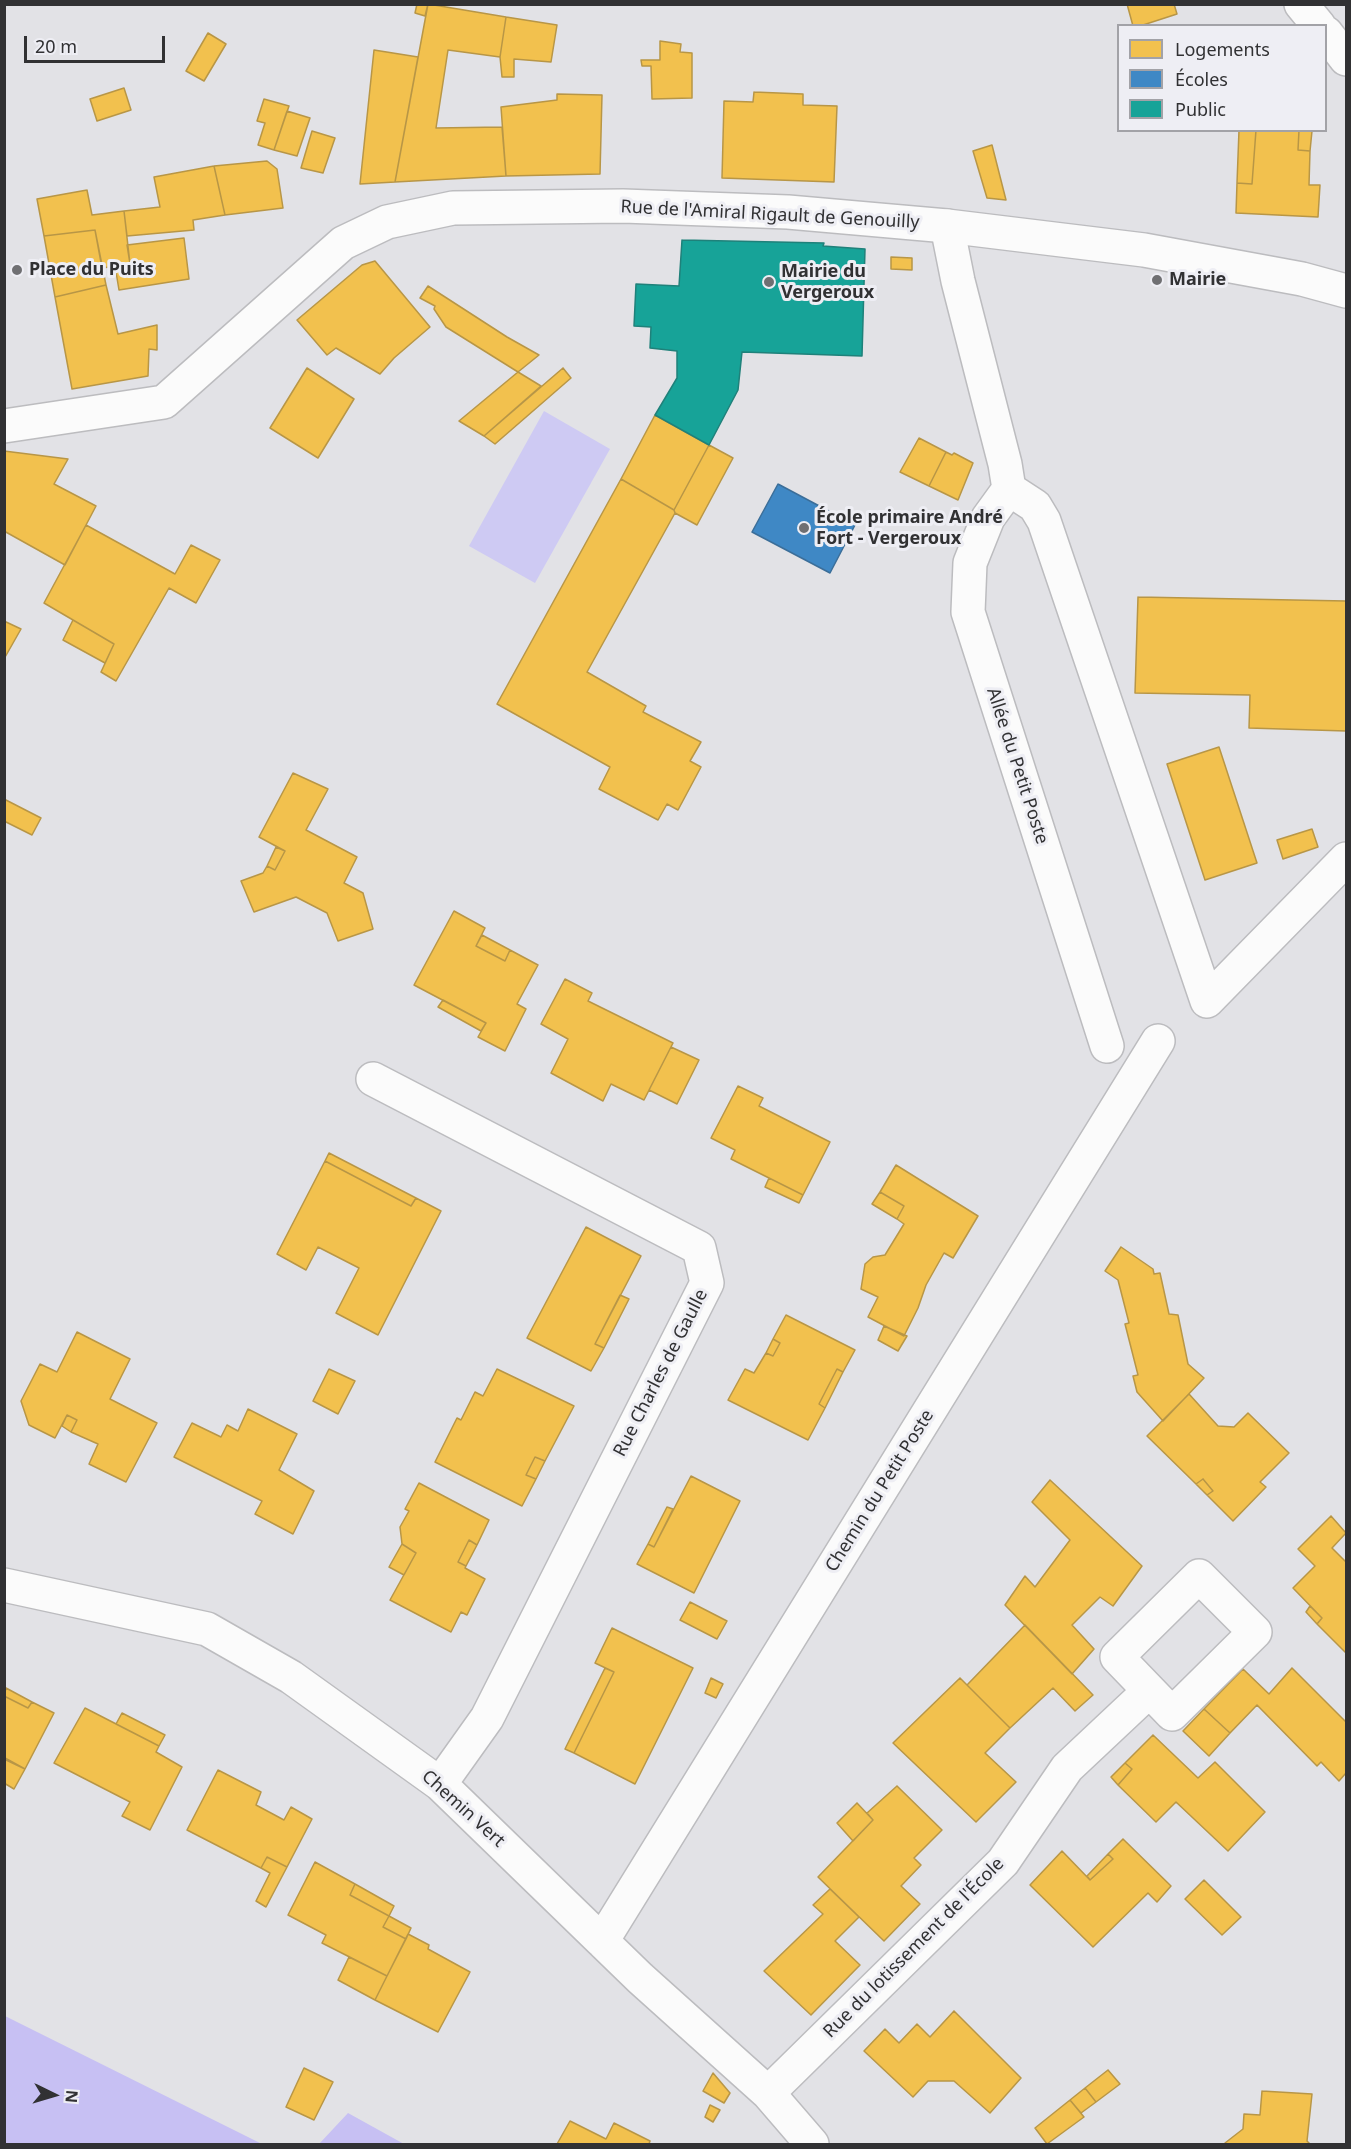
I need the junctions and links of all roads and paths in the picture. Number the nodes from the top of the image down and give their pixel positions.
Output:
1 (1300, 4) edge
2 (1317, 24) edge
3 (1327, 34) edge
4 (1347, 59) edge
5 (947, 226) junction
6 (1347, 291) edge
7 (4, 426) edge
8 (1009, 489) junction
9 (1347, 859) edge
10 (1158, 1041) dead end
11 (1107, 1046) dead end
12 (373, 1079) dead end
13 (4, 1585) edge
14 (1149, 1691) dead end
15 (440, 1784) junction
16 (602, 1941) junction
17 (768, 2092) junction
18 (812, 2145) edge

1 - 2 street
3 - 4 street
5 - 6 street, Rue de l'Amiral Rigault de Genouilly
5 - 7 street, Rue de l'Amiral Rigault de Genouilly
5 - 8 street
8 - 9 street
8 - 11 street, Allée du Petit Poste
10 - 16 street, Chemin du Petit Poste
12 - 15 street, Rue Charles de Gaulle
13 - 15 street, Chemin Vert
14 - 17 street, Rue du lotissement de l'École
15 - 16 street, Chemin Vert
16 - 17 street, Chemin Vert
17 - 18 street, Chemin Vert

